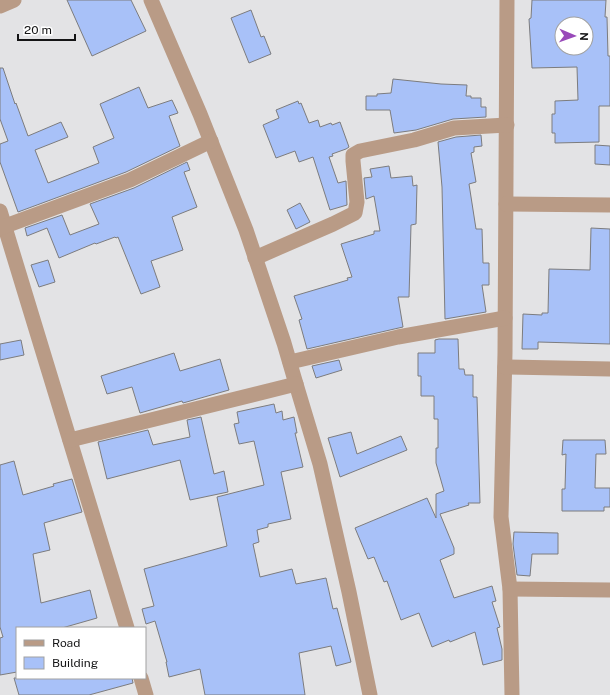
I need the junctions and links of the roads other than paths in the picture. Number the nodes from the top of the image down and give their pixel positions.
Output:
1 (14, 0) edge
2 (151, 0) edge
3 (507, 0) edge
4 (0, 6) edge
5 (507, 125) junction
6 (210, 141) junction
7 (506, 204) junction
8 (610, 205) edge
9 (0, 212) edge
10 (2, 227) edge
11 (255, 258) junction
12 (505, 318) junction
13 (290, 362) junction
14 (505, 367) junction
15 (610, 369) edge
16 (296, 384) junction
17 (70, 440) junction
18 (510, 589) junction
19 (610, 590) edge
20 (127, 627) edge
21 (141, 679) edge
22 (146, 695) edge
23 (370, 695) edge
24 (512, 695) edge

1 - 4 street
2 - 6 street
3 - 5 street
5 - 7 street
5 - 11 street
6 - 10 street
6 - 11 street
7 - 8 street
7 - 12 street
9 - 10 street
10 - 17 street
11 - 13 street
12 - 13 street
12 - 14 street
13 - 16 street
14 - 15 street
14 - 18 street
16 - 17 street
16 - 23 street
17 - 20 street
18 - 19 street
18 - 24 street
21 - 22 street

